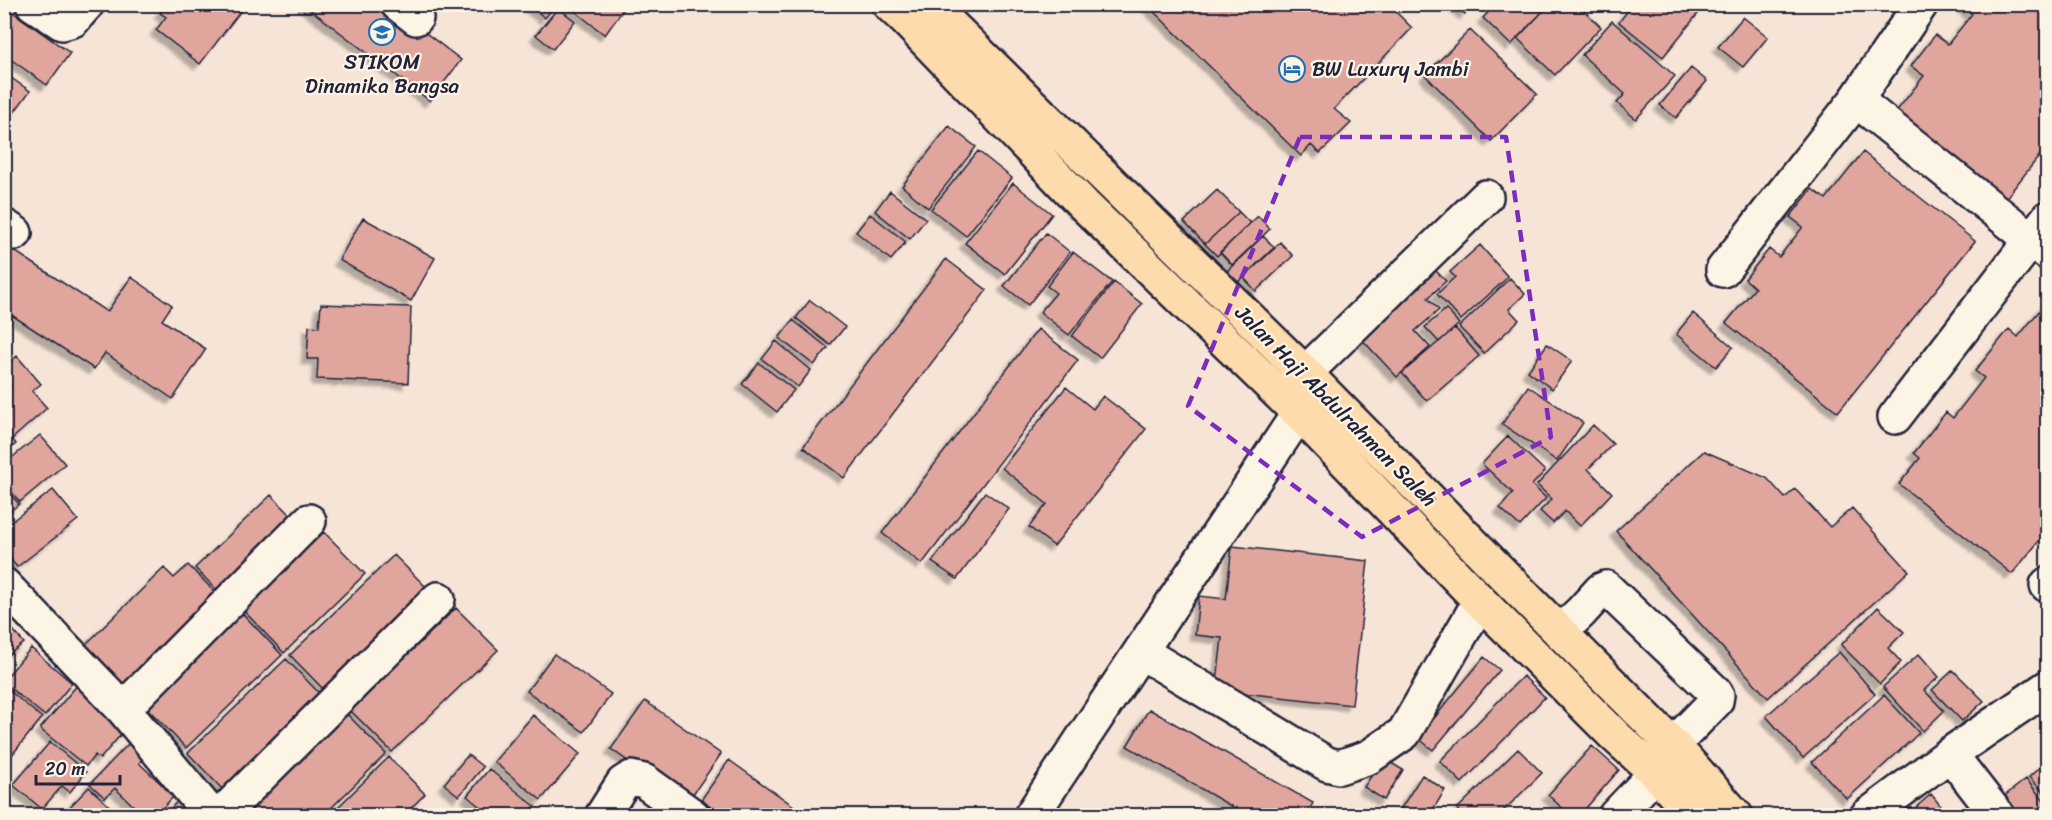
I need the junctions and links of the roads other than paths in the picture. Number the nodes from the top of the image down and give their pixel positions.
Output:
1 (33, 4) edge
2 (87, 4) edge
3 (888, 4) edge
4 (929, 4) edge
5 (1922, 4) edge
6 (1856, 100) junction
7 (1486, 197) dead end
8 (2042, 237) edge
9 (1723, 270) dead end
10 (1305, 372) junction
11 (1299, 413) junction
12 (1895, 417) dead end
13 (1396, 465) junction
14 (1375, 491) junction
15 (309, 520) dead end
16 (4, 585) edge
17 (438, 599) dead end
18 (1480, 601) junction
19 (1560, 632) junction
20 (1141, 652) junction
21 (2048, 687) edge
22 (123, 709) junction
23 (1673, 745) junction
24 (1950, 754) junction
25 (1656, 773) junction
26 (212, 816) edge
27 (220, 816) edge
28 (602, 816) edge
29 (693, 816) edge
30 (1031, 816) edge
31 (1615, 816) edge
32 (1695, 816) edge
33 (1736, 816) edge
34 (1868, 816) edge
35 (1998, 816) edge

1 - 2 street
3 - 11 highway, Jalan Haji Abdulrahman Saleh
4 - 10 highway, Jalan Haji Abdulrahman Saleh
5 - 6 street
6 - 8 street
6 - 9 street
7 - 10 street
8 - 12 street
10 - 13 highway, Jalan Haji Abdulrahman Saleh
11 - 14 highway, Jalan Haji Abdulrahman Saleh
11 - 20 street
13 - 14 highway
13 - 19 highway, Jalan Haji Abdulrahman Saleh
14 - 18 highway, Jalan Haji Abdulrahman Saleh
15 - 22 street
16 - 22 street
17 - 27 street
18 - 20 street
18 - 25 highway, Jalan Haji Abdulrahman Saleh
19 - 23 highway, Jalan Haji Abdulrahman Saleh
19 - 23 street
20 - 30 street
21 - 24 street
22 - 26 street
23 - 33 highway, Jalan Haji Abdulrahman Saleh
24 - 34 street
24 - 35 street
25 - 31 street
25 - 32 highway, Jalan Haji Abdulrahman Saleh
28 - 29 street

